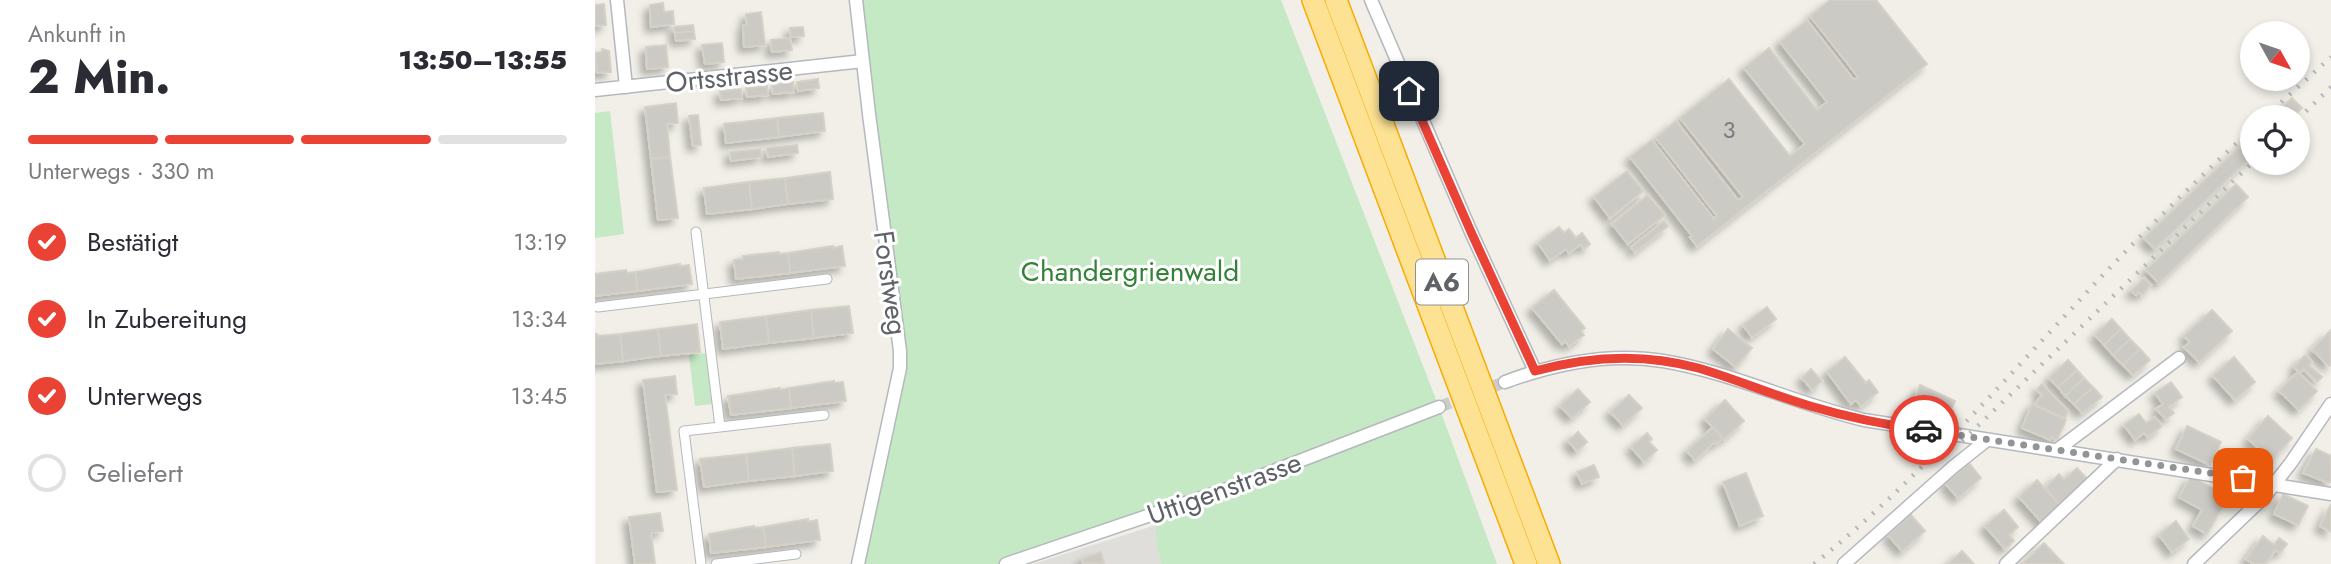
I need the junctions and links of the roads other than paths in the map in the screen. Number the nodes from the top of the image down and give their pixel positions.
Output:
1 (617, 0) edge
2 (856, 0) edge
3 (1313, 0) edge
4 (1336, 0) edge
5 (1371, 0) edge
6 (863, 61) junction
7 (627, 87) junction
8 (595, 90) edge
9 (696, 232) dead end
10 (827, 279) dead end
11 (704, 294) junction
12 (598, 307) dead end
13 (2179, 358) dead end
14 (1535, 371) junction
15 (1505, 382) tunnel mouth
16 (2331, 404) edge
17 (1439, 407) tunnel mouth
18 (824, 415) dead end
19 (720, 427) junction
20 (1987, 440) junction
21 (2057, 450) junction
22 (2117, 459) junction
23 (2275, 484) junction
24 (2331, 494) edge
25 (796, 554) dead end
26 (701, 564) edge
27 (716, 564) edge
28 (858, 564) edge
29 (1006, 564) edge
30 (1526, 564) edge
31 (1549, 564) edge
32 (1844, 564) edge
33 (2006, 564) edge
34 (2194, 564) edge

1 - 7 street
2 - 6 street, Forstweg
3 - 30 highway, A6
4 - 31 highway, A6
5 - 14 street
6 - 7 street, Ortsstrasse
6 - 28 street, Forstweg
7 - 8 street, Ortsstrasse
9 - 11 street
10 - 11 street
11 - 12 street
11 - 19 street
13 - 21 street
14 - 15 street
14 - 20 street
16 - 23 street
17 - 29 street, Uttigenstrasse
18 - 19 street
19 - 26 street
20 - 21 street
20 - 32 street
21 - 22 street
22 - 23 street
22 - 33 street
23 - 24 street
23 - 34 street
25 - 27 street

